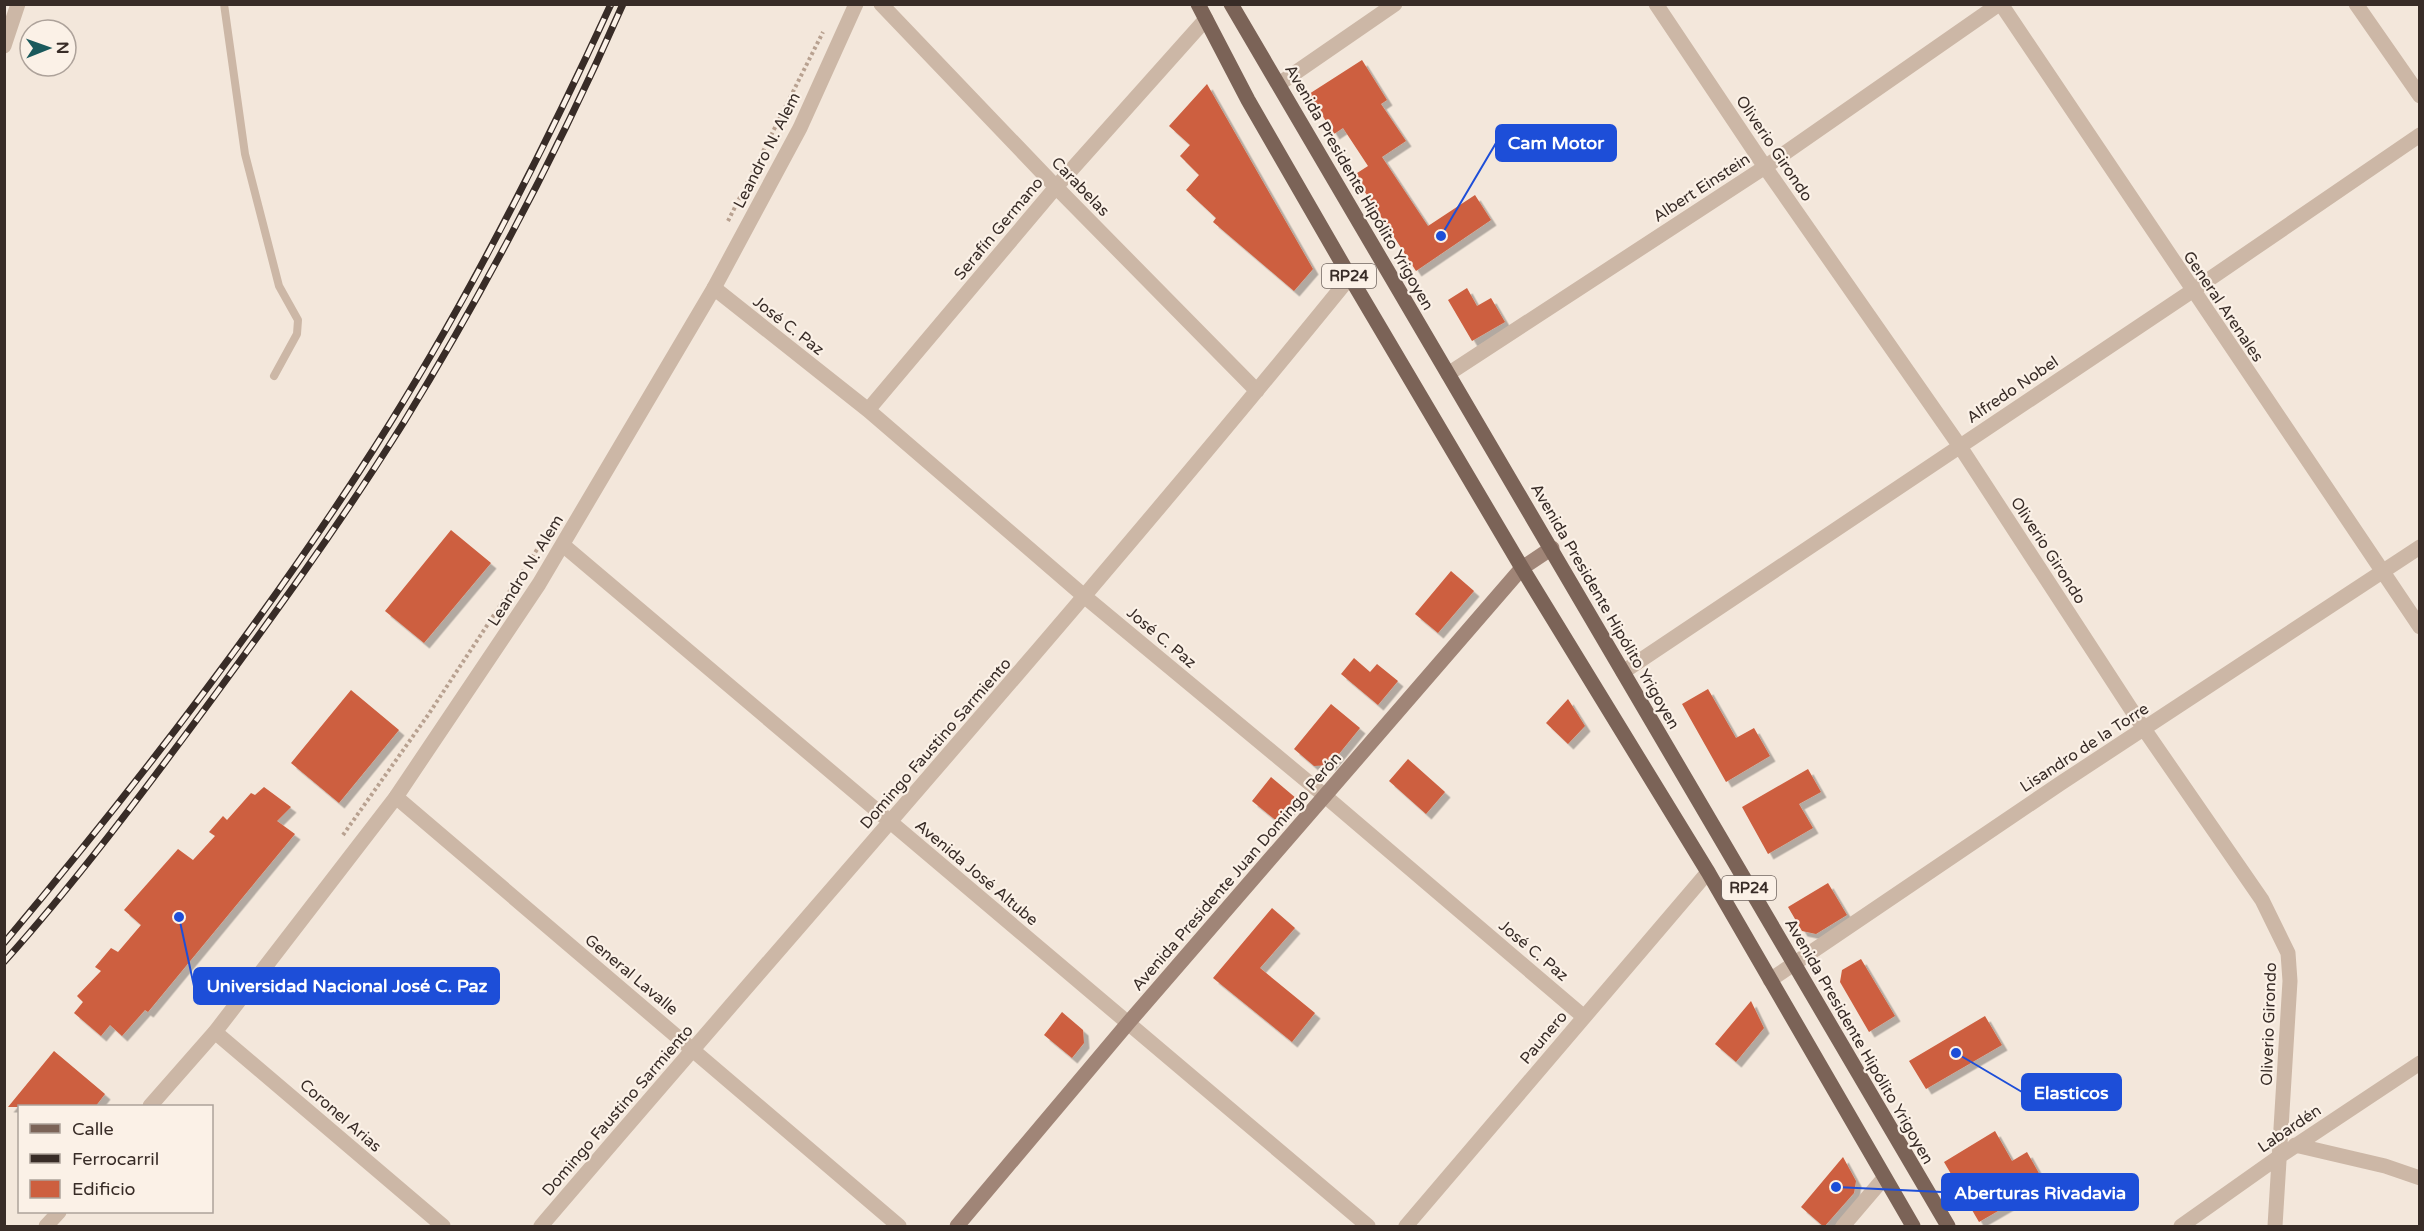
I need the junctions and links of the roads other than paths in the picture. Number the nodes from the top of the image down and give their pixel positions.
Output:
1 (18, 4) edge
2 (224, 4) edge
3 (856, 4) edge
4 (881, 4) edge
5 (1198, 4) edge
6 (1231, 4) edge
7 (1395, 4) edge
8 (1656, 4) edge
9 (2000, 4) edge
10 (2356, 4) edge
11 (1206, 19) junction
12 (4, 45) edge
13 (1279, 84) junction
14 (2420, 96) edge
15 (2420, 135) edge
16 (1765, 167) junction
17 (1056, 187) junction
18 (1350, 277) junction
19 (714, 288) junction
20 (2192, 291) junction
21 (1448, 374) junction
22 (274, 376) dead end
23 (1257, 391) junction
24 (868, 410) junction
25 (1959, 445) junction
26 (563, 546) junction
27 (2420, 547) edge
28 (1552, 548) junction
29 (1522, 568) junction
30 (2383, 572) junction
31 (1084, 596) junction
32 (2420, 627) edge
33 (1623, 672) junction
34 (2144, 729) junction
35 (1325, 796) junction
36 (396, 797) junction
37 (890, 824) junction
38 (1708, 872) junction
39 (1794, 966) junction
40 (1770, 980) junction
41 (1584, 1017) junction
42 (1129, 1022) junction
43 (215, 1032) junction
44 (692, 1050) junction
45 (2420, 1063) edge
46 (152, 1105) edge
47 (2295, 1145) junction
48 (2280, 1156) junction
49 (1884, 1178) junction
50 (2420, 1178) edge
51 (58, 1213) edge
52 (46, 1227) edge
53 (443, 1227) edge
54 (541, 1227) edge
55 (899, 1227) edge
56 (957, 1227) edge
57 (1368, 1227) edge
58 (1406, 1227) edge
59 (1843, 1227) edge
60 (1913, 1227) edge
61 (1948, 1227) edge
62 (2181, 1227) edge
63 (2275, 1227) edge

1 - 12 street
2 - 22 lane
3 - 19 street, Leandro N. Alem
4 - 17 street, Carabelas
5 - 11 main road, RP24
6 - 13 main road, Avenida Presidente Hipólito Yrigoyen / RP24
7 - 13 street
8 - 16 street, Oliverio Girondo
9 - 16 street, Albert Einstein
9 - 20 street, General Arenales
10 - 14 street
11 - 17 street, Serafín Germano
11 - 18 main road, RP24
13 - 21 main road, Avenida Presidente Hipólito Yrigoyen / RP24
15 - 20 street, Alfredo Nobel
16 - 21 street, Albert Einstein
16 - 25 street, Oliverio Girondo
17 - 23 street, Carabelas
17 - 24 street, Serafín Germano
18 - 23 street, Domingo Faustino Sarmiento
18 - 29 main road, RP24
19 - 24 street, José C. Paz
19 - 26 street, Leandro N. Alem
20 - 25 street, Alfredo Nobel
20 - 30 street, General Arenales
21 - 28 main road, Avenida Presidente Hipólito Yrigoyen / RP24
23 - 31 street, Domingo Faustino Sarmiento
24 - 31 street, José C. Paz
25 - 33 street, Alfredo Nobel
25 - 34 street, Oliverio Girondo
26 - 36 street, Leandro N. Alem
26 - 37 street, Avenida José Altube
27 - 30 street, Lisandro de la Torre
28 - 29 main road, Avenida Presidente Juan Domingo Perón
28 - 33 main road, Avenida Presidente Hipólito Yrigoyen / RP24
29 - 35 main road, Avenida Presidente Juan Domingo Perón
29 - 38 main road, RP24
30 - 32 street, General Arenales
30 - 34 street, Lisandro de la Torre
31 - 35 street, José C. Paz
31 - 37 street, Domingo Faustino Sarmiento
33 - 39 main road, Avenida Presidente Hipólito Yrigoyen / RP24
34 - 39 street, Lisandro de la Torre
34 - 48 street, Oliverio Girondo
35 - 41 street, José C. Paz
35 - 42 main road, Avenida Presidente Juan Domingo Perón
36 - 43 street, Leandro N. Alem
36 - 44 street, General Lavalle
37 - 42 street, Avenida José Altube
37 - 44 street, Domingo Faustino Sarmiento
38 - 40 main road, RP24
38 - 41 street, Paunero
39 - 40 street, Lisandro de la Torre
39 - 61 main road, Avenida Presidente Hipólito Yrigoyen / RP24
40 - 49 main road, RP24
41 - 58 street, Paunero
42 - 56 main road, Avenida Presidente Juan Domingo Perón
42 - 57 street, Avenida José Altube
43 - 46 street, Leandro N. Alem
43 - 53 street, Coronel Arias
44 - 54 street, Domingo Faustino Sarmiento
44 - 55 street, General Lavalle
45 - 47 street, Labardén
47 - 48 street, Labardén
47 - 50 street
48 - 62 street, Labardén
48 - 63 street, Oliverio Girondo
49 - 59 street
49 - 60 main road, RP24
51 - 52 street

